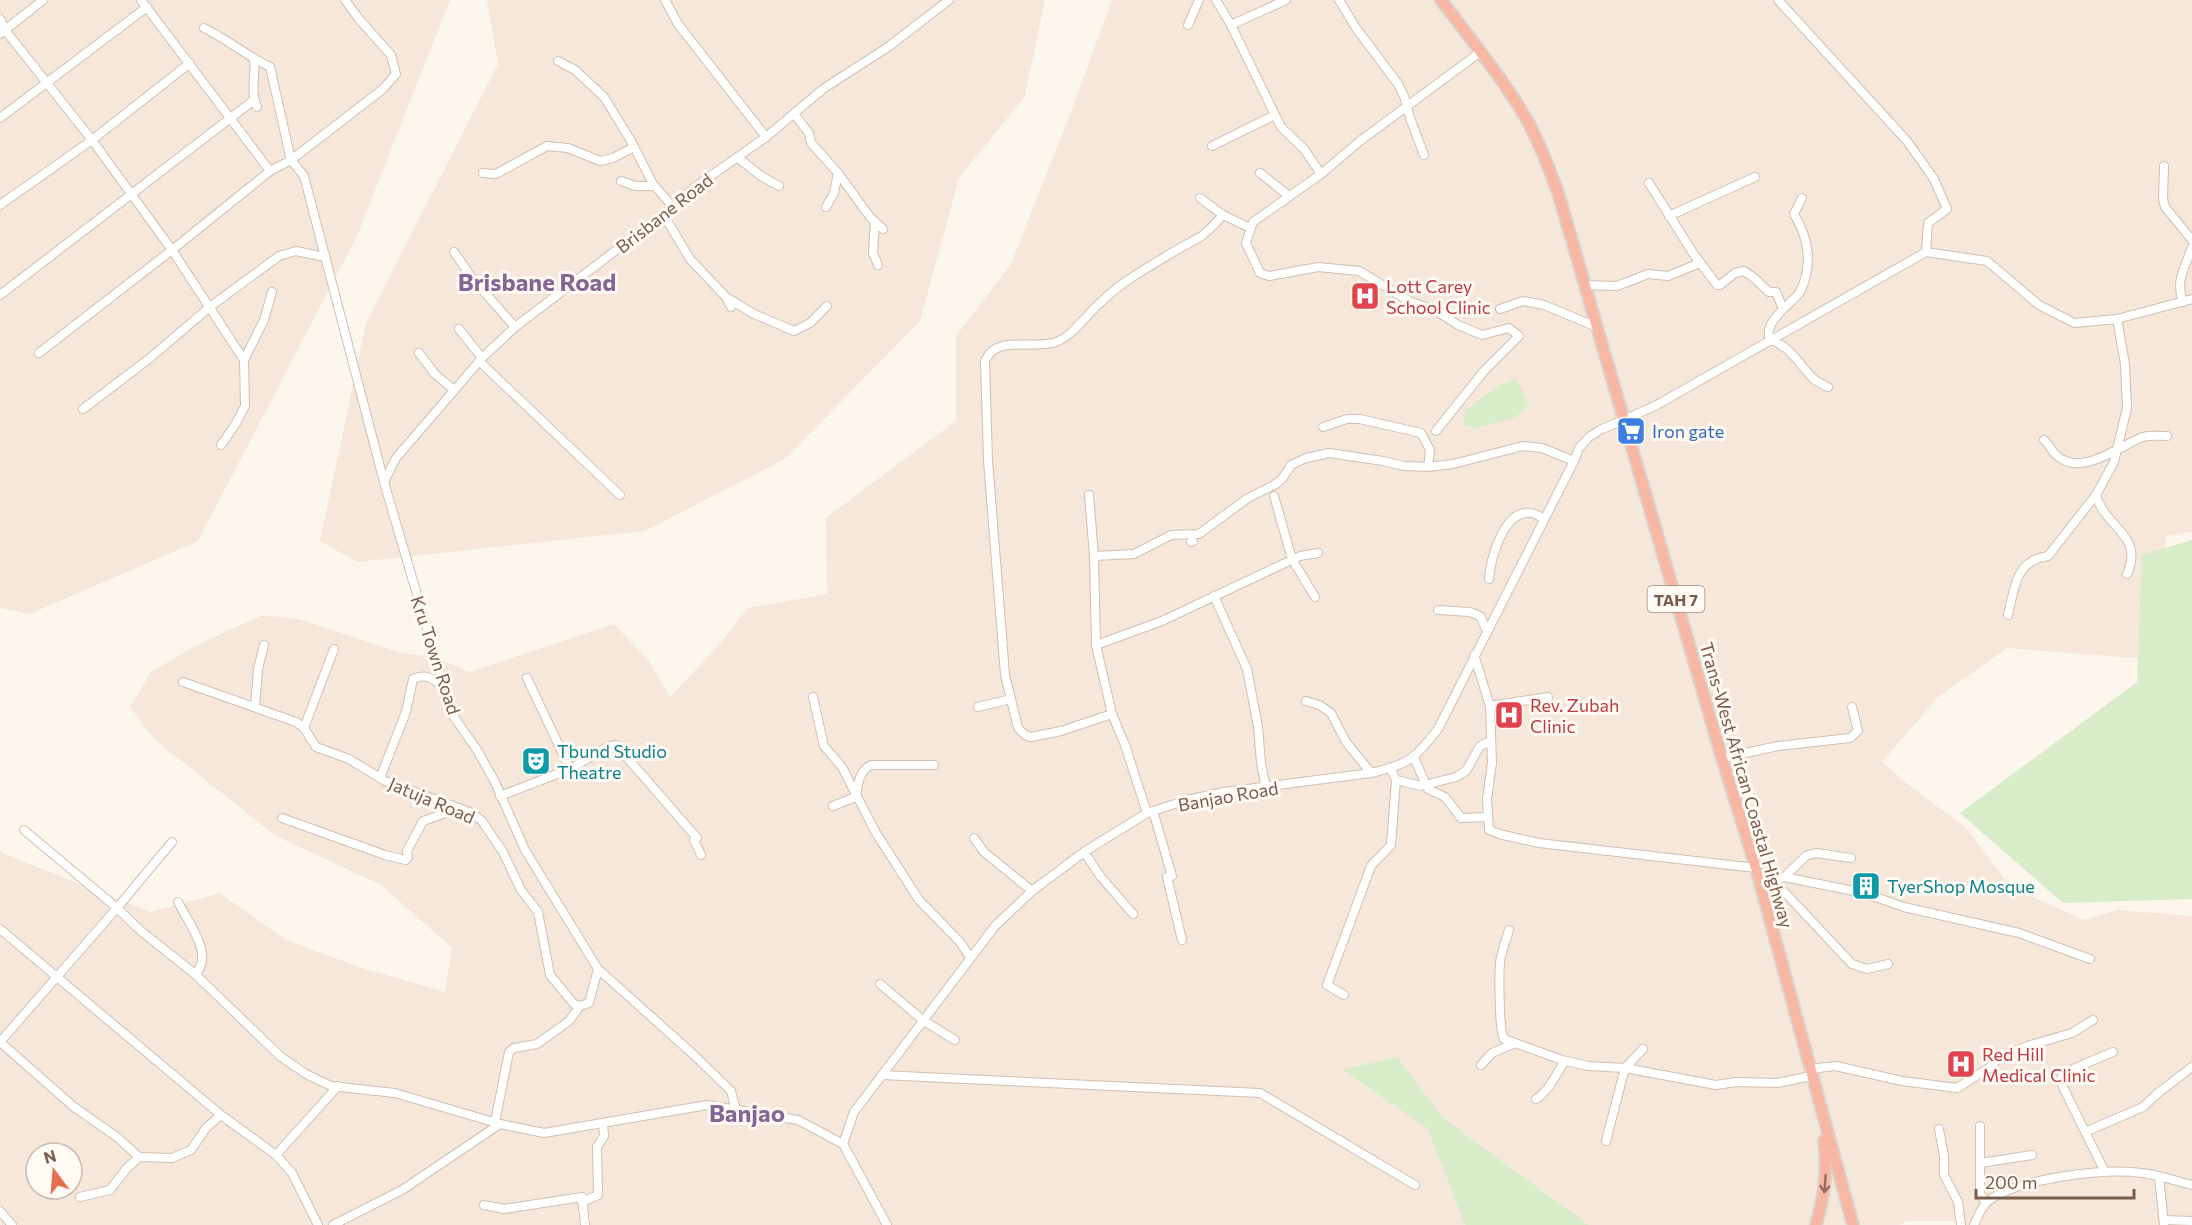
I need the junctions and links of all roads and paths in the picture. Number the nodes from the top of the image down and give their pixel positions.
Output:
1 (43, 0) edge
2 (141, 0) edge
3 (345, 0) edge
4 (665, 0) edge
5 (949, 0) edge
6 (1199, 0) edge
7 (1216, 0) edge
8 (1286, 0) edge
9 (1340, 0) edge
10 (1441, 0) edge
11 (1778, 0) edge
12 (147, 7) junction
13 (0, 19) edge
14 (1188, 25) dead end
15 (1231, 26) junction
16 (204, 28) dead end
17 (2, 32) edge
18 (1479, 52) junction
19 (254, 59) junction
20 (558, 61) dead end
21 (190, 63) junction
22 (47, 82) junction
23 (1407, 105) junction
24 (794, 114) junction
25 (1275, 115) junction
26 (231, 117) junction
27 (0, 118) edge
28 (766, 137) junction
29 (92, 140) junction
30 (1212, 146) dead end
31 (636, 150) junction
32 (1424, 155) dead end
33 (737, 157) junction
34 (291, 159) junction
35 (2164, 166) dead end
36 (270, 171) junction
37 (483, 173) dead end
38 (838, 173) junction
39 (1260, 174) dead end
40 (1321, 174) junction
41 (1755, 177) dead end
42 (621, 181) dead end
43 (1649, 183) dead end
44 (654, 186) junction
45 (779, 186) dead end
46 (131, 194) junction
47 (1289, 196) junction
48 (1200, 198) dead end
49 (1802, 198) dead end
50 (0, 205) edge
51 (673, 207) junction
52 (826, 207) dead end
53 (663, 214) junction
54 (1223, 215) junction
55 (1669, 216) junction
56 (875, 222) junction
57 (1250, 228) junction
58 (883, 229) dead end
59 (2192, 240) edge
60 (2192, 247) edge
61 (172, 250) junction
62 (454, 252) dead end
63 (1926, 252) junction
64 (325, 254) junction
65 (1700, 262) junction
66 (878, 265) dead end
67 (1585, 285) junction
68 (272, 292) dead end
69 (0, 296) edge
70 (726, 297) junction
71 (2192, 299) edge
72 (2183, 302) junction
73 (827, 306) dead end
74 (210, 307) junction
75 (730, 308) dead end
76 (1500, 309) dead end
77 (1783, 309) junction
78 (2117, 319) junction
79 (515, 327) junction
80 (1597, 327) junction
81 (459, 329) dead end
82 (1770, 340) junction
83 (39, 353) dead end
84 (419, 353) dead end
85 (480, 359) junction
86 (244, 360) junction
87 (1828, 387) dead end
88 (454, 390) junction
89 (83, 409) dead end
90 (1624, 420) junction
91 (1323, 427) dead end
92 (1436, 431) dead end
93 (2167, 436) dead end
94 (2044, 440) dead end
95 (221, 445) dead end
96 (2117, 449) junction
97 (1574, 461) junction
98 (1428, 467) junction
99 (384, 482) junction
100 (620, 495) dead end
101 (1089, 495) dead end
102 (2096, 495) junction
103 (1274, 496) dead end
104 (1544, 519) junction
105 (1317, 553) dead end
106 (1094, 556) junction
107 (1292, 559) junction
108 (2127, 574) dead end
109 (1489, 579) dead end
110 (1214, 596) junction
111 (1315, 597) dead end
112 (1438, 610) dead end
113 (2008, 615) dead end
114 (1487, 630) junction
115 (264, 645) dead end
116 (1096, 645) junction
117 (334, 649) dead end
118 (1474, 655) junction
119 (527, 678) dead end
120 (183, 682) dead end
121 (443, 687) junction
122 (813, 697) dead end
123 (1548, 697) dead end
124 (1011, 699) junction
125 (1306, 701) dead end
126 (1490, 706) junction
127 (255, 707) junction
128 (978, 707) dead end
129 (1852, 707) dead end
130 (1112, 714) junction
131 (304, 728) junction
132 (1491, 741) junction
133 (1414, 758) junction
134 (1722, 758) junction
135 (934, 765) dead end
136 (570, 769) junction
137 (1391, 769) junction
138 (1371, 773) junction
139 (380, 778) junction
140 (1396, 780) junction
141 (1426, 784) junction
142 (1266, 788) junction
143 (855, 795) junction
144 (500, 796) junction
145 (833, 806) dead end
146 (460, 808) junction
147 (1150, 812) junction
148 (1488, 817) junction
149 (282, 818) dead end
150 (24, 830) dead end
151 (974, 838) dead end
152 (172, 842) dead end
153 (1084, 852) junction
154 (701, 855) dead end
155 (1851, 858) dead end
156 (1756, 868) junction
157 (1784, 877) junction
158 (1774, 881) junction
159 (1761, 886) junction
160 (1032, 891) junction
161 (178, 902) dead end
162 (117, 908) junction
163 (1133, 914) dead end
164 (1509, 930) dead end
165 (1, 932) edge
166 (1182, 940) dead end
167 (970, 957) junction
168 (2090, 959) dead end
169 (1888, 964) dead end
170 (598, 969) junction
171 (195, 974) junction
172 (57, 978) junction
173 (880, 984) dead end
174 (1344, 995) dead end
175 (580, 1006) junction
176 (2093, 1020) dead end
177 (924, 1021) junction
178 (955, 1040) dead end
179 (0, 1042) edge
180 (1515, 1043) junction
181 (1643, 1049) dead end
182 (2113, 1052) dead end
183 (1565, 1061) junction
184 (1481, 1065) dead end
185 (2192, 1067) edge
186 (1625, 1068) junction
187 (882, 1076) junction
188 (1811, 1076) junction
189 (338, 1086) junction
190 (1536, 1099) dead end
191 (736, 1110) junction
192 (221, 1115) junction
193 (497, 1123) junction
194 (603, 1123) junction
195 (1980, 1126) dead end
196 (1939, 1129) dead end
197 (2085, 1132) junction
198 (1606, 1141) dead end
199 (843, 1144) junction
200 (276, 1155) junction
201 (2032, 1155) dead end
202 (139, 1158) junction
203 (1981, 1163) junction
204 (2105, 1172) junction
205 (2159, 1177) junction
206 (1415, 1185) dead end
207 (2192, 1185) edge
208 (84, 1196) edge
209 (582, 1202) junction
210 (1986, 1202) junction
211 (484, 1205) dead end
212 (0, 1211) edge
213 (2192, 1221) edge
214 (2164, 1223) edge
215 (885, 1224) edge
216 (12, 1225) edge
217 (318, 1225) edge
218 (333, 1225) edge
219 (585, 1225) edge
220 (1816, 1225) edge
221 (1853, 1225) edge
222 (1961, 1225) edge
223 (1974, 1225) edge

1 - 17 street
2 - 12 street
3 - 34 street
4 - 28 street
5 - 24 street, Brisbane Road
6 - 14 street
7 - 15 street
8 - 15 street
9 - 23 street
10 - 18 highway, Trans-West African Coastal Highway / TAH 7
11 - 63 street
12 - 21 street
12 - 22 street
13 - 17 street
15 - 25 street
16 - 19 street
17 - 22 street
18 - 23 street
18 - 67 highway, Trans-West African Coastal Highway / TAH 7
19 - 26 street
19 - 34 street, Kru Town Road
20 - 31 street
21 - 26 street
21 - 29 street
22 - 27 street
22 - 29 street
23 - 32 street
23 - 40 street
24 - 28 street, Brisbane Road
24 - 38 street
25 - 30 street
25 - 40 street
26 - 36 street
26 - 46 street
28 - 33 street, Brisbane Road
29 - 46 street
29 - 50 street
31 - 37 street
31 - 44 street
33 - 45 street
33 - 51 street, Brisbane Road
34 - 36 street
34 - 64 street, Kru Town Road
35 - 59 street
36 - 61 street
38 - 52 street
38 - 56 street
39 - 47 street
40 - 47 street
41 - 55 street
42 - 44 street
43 - 55 street
44 - 51 street
46 - 61 street
46 - 69 street
47 - 57 street
48 - 54 street
49 - 77 street
51 - 53 street, Brisbane Road
53 - 70 street
53 - 79 street, Brisbane Road
54 - 57 street
54 - 124 street
55 - 65 street
56 - 58 street
56 - 66 street
57 - 92 street
60 - 72 street
61 - 74 street
61 - 83 street
62 - 79 street
63 - 78 street
63 - 82 street, Banjao Road
64 - 74 street
64 - 99 street, Kru Town Road
65 - 67 street
65 - 77 street
67 - 80 highway, Trans-West African Coastal Highway / TAH 7
68 - 86 street
70 - 73 street
70 - 75 street
71 - 72 street
72 - 78 street
74 - 86 street
74 - 89 street
76 - 80 street
77 - 82 street
78 - 96 street
79 - 85 street, Brisbane Road
80 - 90 highway, Trans-West African Coastal Highway / TAH 7
81 - 85 street
82 - 87 street
82 - 90 street, Banjao Road
84 - 88 street
85 - 88 street, Brisbane Road
85 - 100 street
86 - 95 street
88 - 99 street, Brisbane Road
90 - 97 street, Banjao Road
90 - 134 highway, Trans-West African Coastal Highway / TAH 7
91 - 98 street
93 - 96 street
94 - 96 street
96 - 102 street
97 - 98 street
97 - 104 street, Banjao Road
98 - 106 street
99 - 121 street, Kru Town Road
101 - 106 street
102 - 108 street
102 - 113 street
103 - 107 street
104 - 109 street
104 - 114 street, Banjao Road
105 - 107 street
106 - 116 street
107 - 110 street
107 - 111 street
110 - 116 street
110 - 142 street
112 - 114 street
114 - 118 street, Banjao Road
115 - 127 street
116 - 130 street
117 - 131 street
118 - 126 street
118 - 133 street, Banjao Road
119 - 136 street
120 - 127 street, Jatuja Road
121 - 139 street
121 - 144 street, Kru Town Road
122 - 143 street
123 - 126 street
124 - 128 street
124 - 130 street
125 - 138 street
126 - 132 street
127 - 131 street, Jatuja Road
129 - 134 street
130 - 147 street
131 - 139 street, Jatuja Road
132 - 141 street
132 - 148 street
133 - 137 street, Banjao Road
133 - 141 street
134 - 156 highway, Trans-West African Coastal Highway / TAH 7
135 - 143 street
136 - 144 street
136 - 154 street
137 - 138 street, Banjao Road
137 - 140 street
138 - 142 street, Banjao Road
139 - 146 street, Jatuja Road
140 - 141 street
140 - 174 street
141 - 148 street
142 - 147 street, Banjao Road
143 - 145 street
143 - 167 street
144 - 170 street, Kru Town Road
146 - 149 street
146 - 175 street, Jatuja Road
147 - 153 street, Banjao Road
147 - 166 street
148 - 156 street
150 - 162 street
151 - 160 street
152 - 162 street
153 - 160 street, Banjao Road
153 - 163 street
155 - 157 street
156 - 159 highway, Trans-West African Coastal Highway / TAH 7
157 - 158 street
157 - 168 street
158 - 159 street
158 - 169 street
159 - 188 highway, Trans-West African Coastal Highway / TAH 7
160 - 167 street, Banjao Road
161 - 171 street
162 - 171 street
162 - 172 street
164 - 180 street
165 - 172 street
167 - 177 street, Banjao Road
170 - 175 street
170 - 191 street, Kru Town Road
171 - 189 street
172 - 179 street
172 - 192 street
173 - 177 street
175 - 193 street
176 - 188 street
177 - 178 street
177 - 187 street, Banjao Road
179 - 202 street
180 - 183 street
180 - 184 street
181 - 186 street
182 - 197 street
183 - 186 street
183 - 190 street
185 - 197 street
186 - 188 street
186 - 198 street
187 - 199 street, Banjao Road
187 - 206 street
188 -> 220 highway
188 - 221 highway, Trans-West African Coastal Highway / TAH 7
189 - 193 street
189 - 200 street
191 - 194 street
191 - 199 street
192 - 200 street
192 - 202 street
193 - 194 street
193 - 218 street
194 - 209 street
195 - 203 street
196 - 222 street
197 - 204 street
199 - 215 street
200 - 217 street
201 - 203 street
202 - 208 street
203 - 210 street
204 - 205 street
204 - 210 street
205 - 207 street
205 - 214 street
209 - 211 street
209 - 219 street
210 - 223 street
212 - 216 street
213 - 214 street

